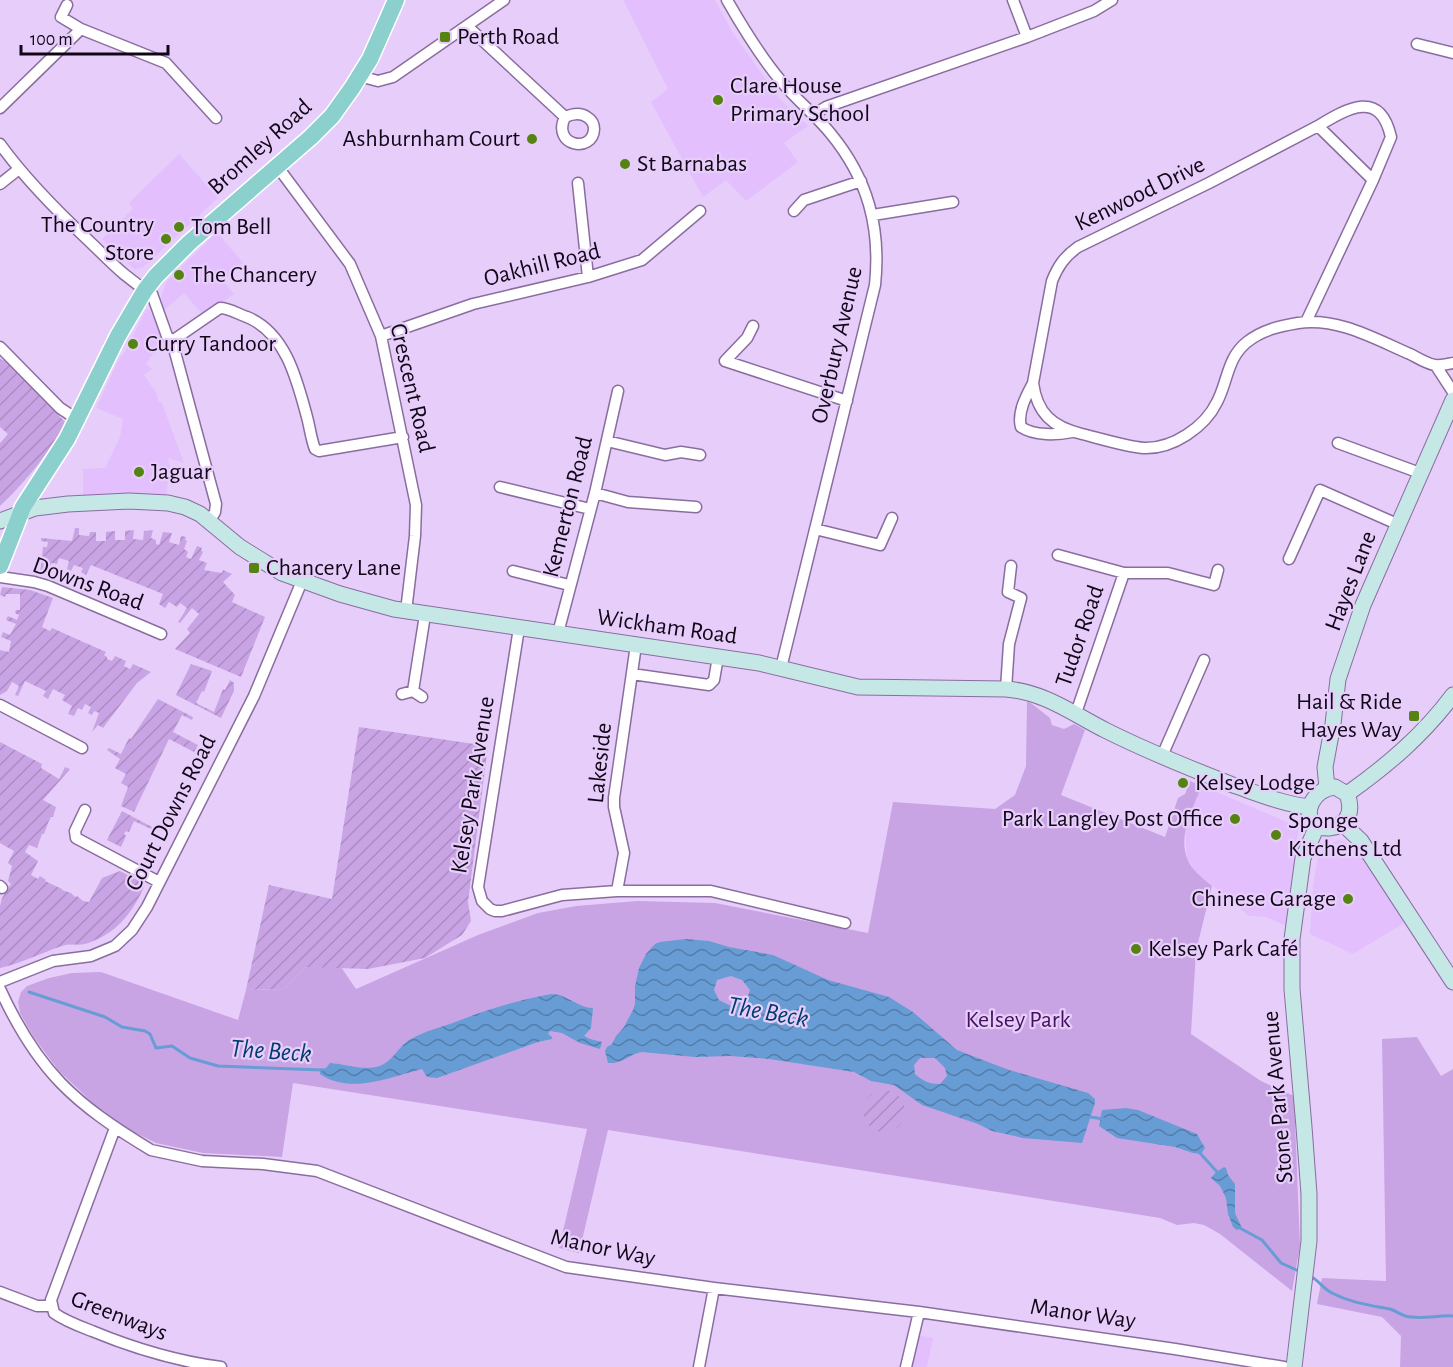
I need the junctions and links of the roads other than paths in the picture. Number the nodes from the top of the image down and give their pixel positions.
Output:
1 (396, 0) edge
2 (504, 0) edge
3 (727, 0) edge
4 (1013, 0) edge
5 (1112, 0) edge
6 (67, 5) dead end
7 (466, 26) junction
8 (81, 29) junction
9 (1027, 37) junction
10 (1417, 44) dead end
11 (1453, 53) edge
12 (359, 76) junction
13 (0, 108) edge
14 (814, 114) junction
15 (565, 117) dead end
16 (216, 118) dead end
17 (1318, 126) junction
18 (0, 144) edge
19 (277, 166) junction
20 (19, 169) junction
21 (1373, 180) junction
22 (861, 181) junction
23 (578, 183) dead end
24 (0, 184) edge
25 (953, 202) dead end
26 (700, 212) dead end
27 (794, 212) dead end
28 (873, 215) junction
29 (588, 277) junction
30 (145, 290) junction
31 (1306, 322) junction
32 (753, 326) dead end
33 (381, 336) junction
34 (172, 342) junction
35 (0, 346) edge
36 (1453, 363) edge
37 (1436, 366) junction
38 (1033, 383) junction
39 (618, 391) dead end
40 (1453, 392) edge
41 (847, 400) junction
42 (1453, 400) edge
43 (78, 420) junction
44 (1072, 432) junction
45 (403, 437) junction
46 (607, 441) junction
47 (1338, 443) dead end
48 (700, 455) dead end
49 (1420, 473) junction
50 (500, 487) dead end
51 (595, 493) junction
52 (696, 507) dead end
53 (590, 509) junction
54 (20, 512) junction
55 (891, 518) dead end
56 (210, 520) junction
57 (0, 521) edge
58 (1397, 524) junction
59 (815, 529) junction
60 (1058, 555) dead end
61 (1289, 559) dead end
62 (0, 566) edge
63 (1011, 566) dead end
64 (1218, 570) dead end
65 (513, 571) dead end
66 (1124, 573) junction
67 (0, 577) edge
68 (302, 581) junction
69 (570, 585) junction
70 (406, 611) junction
71 (425, 615) junction
72 (519, 628) junction
73 (558, 633) junction
74 (161, 634) dead end
75 (636, 645) junction
76 (718, 657) junction
77 (1204, 660) dead end
78 (782, 668) junction
79 (632, 674) junction
80 (1006, 689) junction
81 (412, 694) dead end
82 (1453, 695) edge
83 (0, 705) edge
84 (1076, 713) junction
85 (82, 748) dead end
86 (1162, 756) junction
87 (1327, 788) junction
88 (1347, 794) junction
89 (1310, 807) junction
90 (85, 810) dead end
91 (1342, 823) junction
92 (1317, 826) junction
93 (159, 882) junction
94 (617, 891) junction
95 (845, 923) dead end
96 (0, 982) edge
97 (1453, 982) edge
98 (0, 989) edge
99 (115, 1128) junction
100 (714, 1288) junction
101 (0, 1292) edge
102 (51, 1306) junction
103 (919, 1312) junction
104 (221, 1367) edge
105 (699, 1367) edge
106 (906, 1367) edge
107 (1284, 1367) edge
108 (1294, 1367) edge

1 - 12 main road, Bromley Road
2 - 7 street
3 - 14 street, Overbury Avenue
4 - 9 street
5 - 9 street
6 - 8 street
7 - 12 street
7 - 15 street
8 - 13 street
8 - 16 street
9 - 14 street
10 - 11 street
12 - 19 main road, Bromley Road
14 - 22 street, Overbury Avenue
17 - 21 street
17 - 21 street, Kenwood Drive
17 - 38 street, Kenwood Drive
18 - 20 street
19 - 30 main road, Bromley Road
19 - 33 street, Crescent Road
20 - 24 street
20 - 30 street
21 - 31 street, Kenwood Drive
22 - 27 street
22 - 28 street, Overbury Avenue
23 - 29 street
25 - 28 street
26 - 29 street, Oakhill Road
28 - 41 street, Overbury Avenue
29 - 33 street, Oakhill Road
30 - 34 street
30 - 43 main road, Bromley Road
31 - 37 street, Kenwood Drive
31 - 44 street, Kenwood Drive
32 - 41 street
33 - 45 street, Crescent Road
34 - 45 street
34 - 56 street
35 - 43 street
36 - 37 street
37 - 40 street
38 - 44 street, Kenwood Drive
38 - 44 street, Kenwood Drive
39 - 46 street, Kemerton Road
41 - 59 street, Overbury Avenue
42 - 49 main road, Hayes Lane
43 - 54 main road, Bromley Road
45 - 70 street, Crescent Road
46 - 48 street
46 - 51 street, Kemerton Road
47 - 49 street
49 - 58 main road, Hayes Lane
50 - 53 street
51 - 52 street
51 - 53 street, Kemerton Road
53 - 69 street, Kemerton Road
54 - 56 main road, Wickham Road
54 - 57 main road
54 - 62 main road, Bromley Road
55 - 59 street
56 - 68 main road, Wickham Road
58 - 61 street
58 - 87 main road, Hayes Lane
59 - 78 street, Overbury Avenue
60 - 66 street
63 - 80 street
64 - 66 street
65 - 69 street
66 - 84 street, Tudor Road
67 - 74 street, Downs Road
68 - 70 main road, Wickham Road
68 - 93 street, Court Downs Road
69 - 73 street, Kemerton Road
70 - 71 main road, Wickham Road
71 - 72 main road, Wickham Road
71 - 81 street
72 - 73 main road, Wickham Road
72 - 94 street, Kelsey Park Avenue
73 - 75 main road, Wickham Road
75 - 76 main road, Wickham Road
75 - 79 street, Lakeside
76 - 78 main road, Wickham Road
76 - 79 street
77 - 86 street
78 - 80 main road, Wickham Road
79 - 94 street, Lakeside
80 - 84 main road, Wickham Road
82 - 88 main road
83 - 85 street
84 - 86 main road, Wickham Road
86 - 89 main road, Wickham Road
87 - 88 main road
87 - 89 main road
88 - 91 main road
89 - 92 main road
90 - 93 street
91 - 92 main road
91 - 97 main road
92 - 108 main road, Stone Park Avenue
93 - 96 street, Court Downs Road
94 - 95 street, Kelsey Park Avenue
98 - 99 street, Manor Way
99 - 100 street, Manor Way
99 - 102 street, Greenways
100 - 103 street, Manor Way
100 - 105 street
101 - 102 street
102 - 104 street, Greenways
103 - 106 street
103 - 107 street, Manor Way

